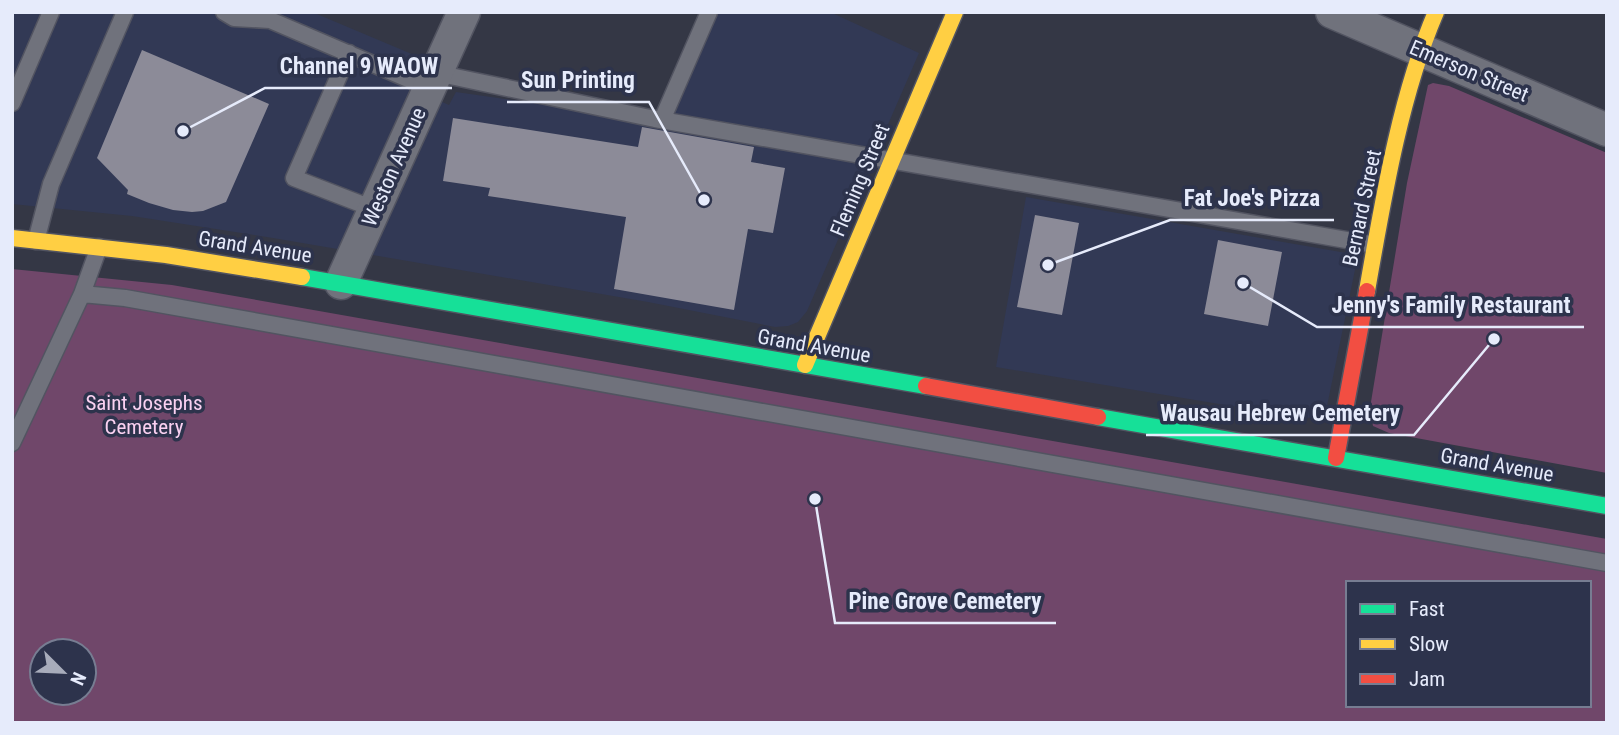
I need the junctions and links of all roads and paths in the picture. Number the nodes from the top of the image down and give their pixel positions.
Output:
1 (51, 12) edge
2 (125, 12) edge
3 (224, 12) edge
4 (464, 12) edge
5 (709, 12) edge
6 (955, 12) edge
7 (1332, 12) edge
8 (1436, 12) edge
9 (1420, 50) junction
10 (349, 53) junction
11 (433, 81) junction
12 (12, 103) edge
13 (662, 120) junction
14 (1607, 130) edge
15 (890, 161) junction
16 (374, 209) junction
17 (12, 238) edge
18 (36, 241) junction
19 (1375, 245) junction
20 (99, 247) junction
21 (341, 283) junction
22 (82, 293) junction
23 (805, 365) junction
24 (12, 443) edge
25 (1336, 458) junction
26 (1607, 506) edge
27 (1607, 563) edge

1 - 12 lane
2 - 18 lane
3 - 10 lane
4 - 11 street, Weston Avenue
5 - 13 lane
6 - 15 main road, Fleming Street
7 - 9 street, Emerson Street
8 - 9 main road, Bernard Street
9 - 14 street, Emerson Street
9 - 19 main road, Bernard Street
10 - 11 lane
10 - 16 lane
11 - 13 lane
11 - 16 street, Weston Avenue
13 - 15 lane
15 - 19 lane
15 - 23 main road, Fleming Street
16 - 21 street, Weston Avenue
17 - 18 main road, Grand Avenue
18 - 20 main road, Grand Avenue
19 - 25 main road, Bernard Street
20 - 21 main road, Grand Avenue
20 - 22 lane
21 - 23 main road, Grand Avenue
22 - 24 lane
22 - 27 lane
23 - 25 main road, Grand Avenue
25 - 26 main road, Grand Avenue

